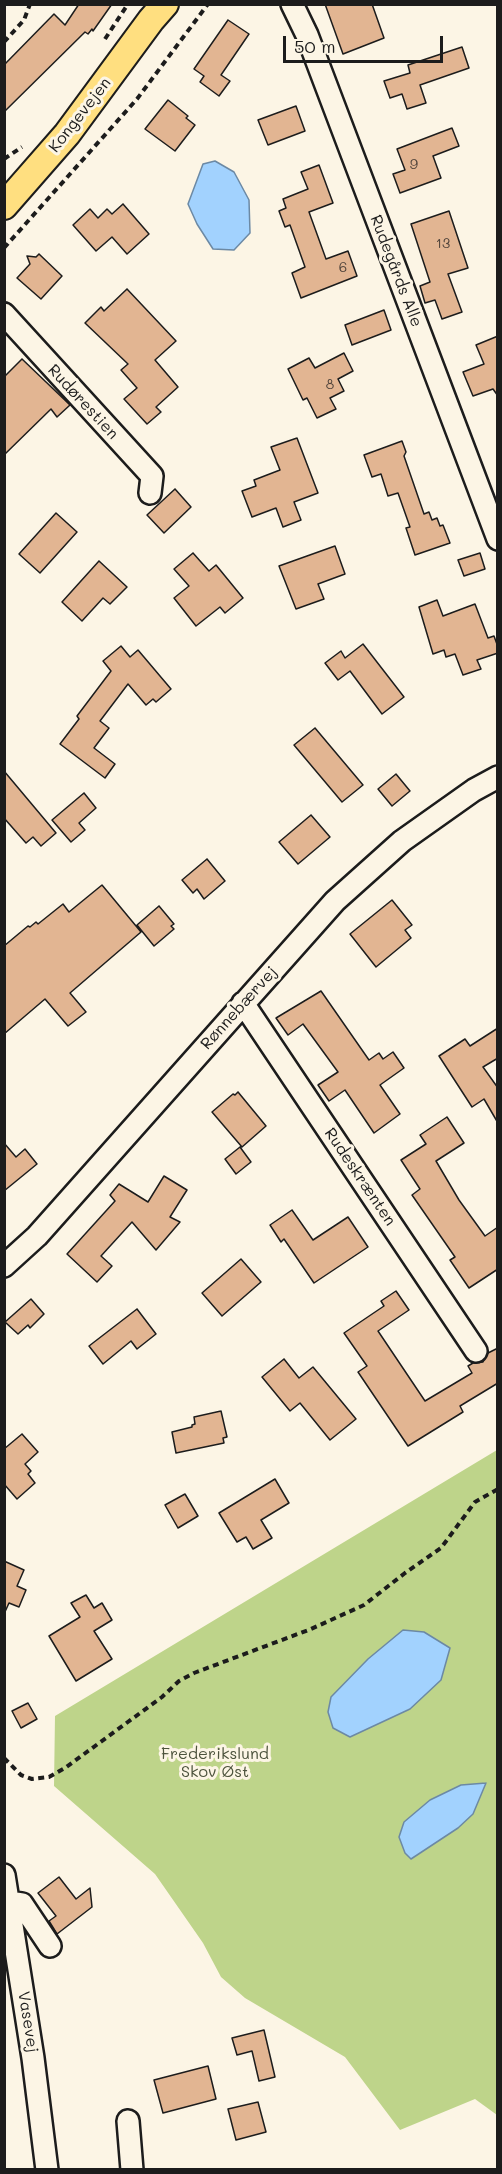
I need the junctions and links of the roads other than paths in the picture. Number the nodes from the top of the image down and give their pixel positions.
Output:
1 (292, 4) edge
2 (157, 10) edge
3 (4, 206) edge
4 (4, 314) edge
5 (150, 493) dead end
6 (498, 539) edge
7 (498, 777) edge
8 (243, 1003) junction
9 (4, 1266) edge
10 (476, 1352) dead end
11 (4, 1875) edge
12 (9, 1902) junction
13 (50, 1946) dead end
14 (128, 2121) dead end
15 (47, 2169) edge
16 (132, 2169) edge

1 - 6 street, Rudegårds Alle
2 - 3 main road, Kongevejen
4 - 5 street, Rudørestien
7 - 8 street, Rønnebærvej
8 - 9 street, Rønnebærvej
8 - 10 street, Rudeskrænten
11 - 12 street, Vasevej
12 - 13 street
12 - 15 street, Vasevej
14 - 16 street

